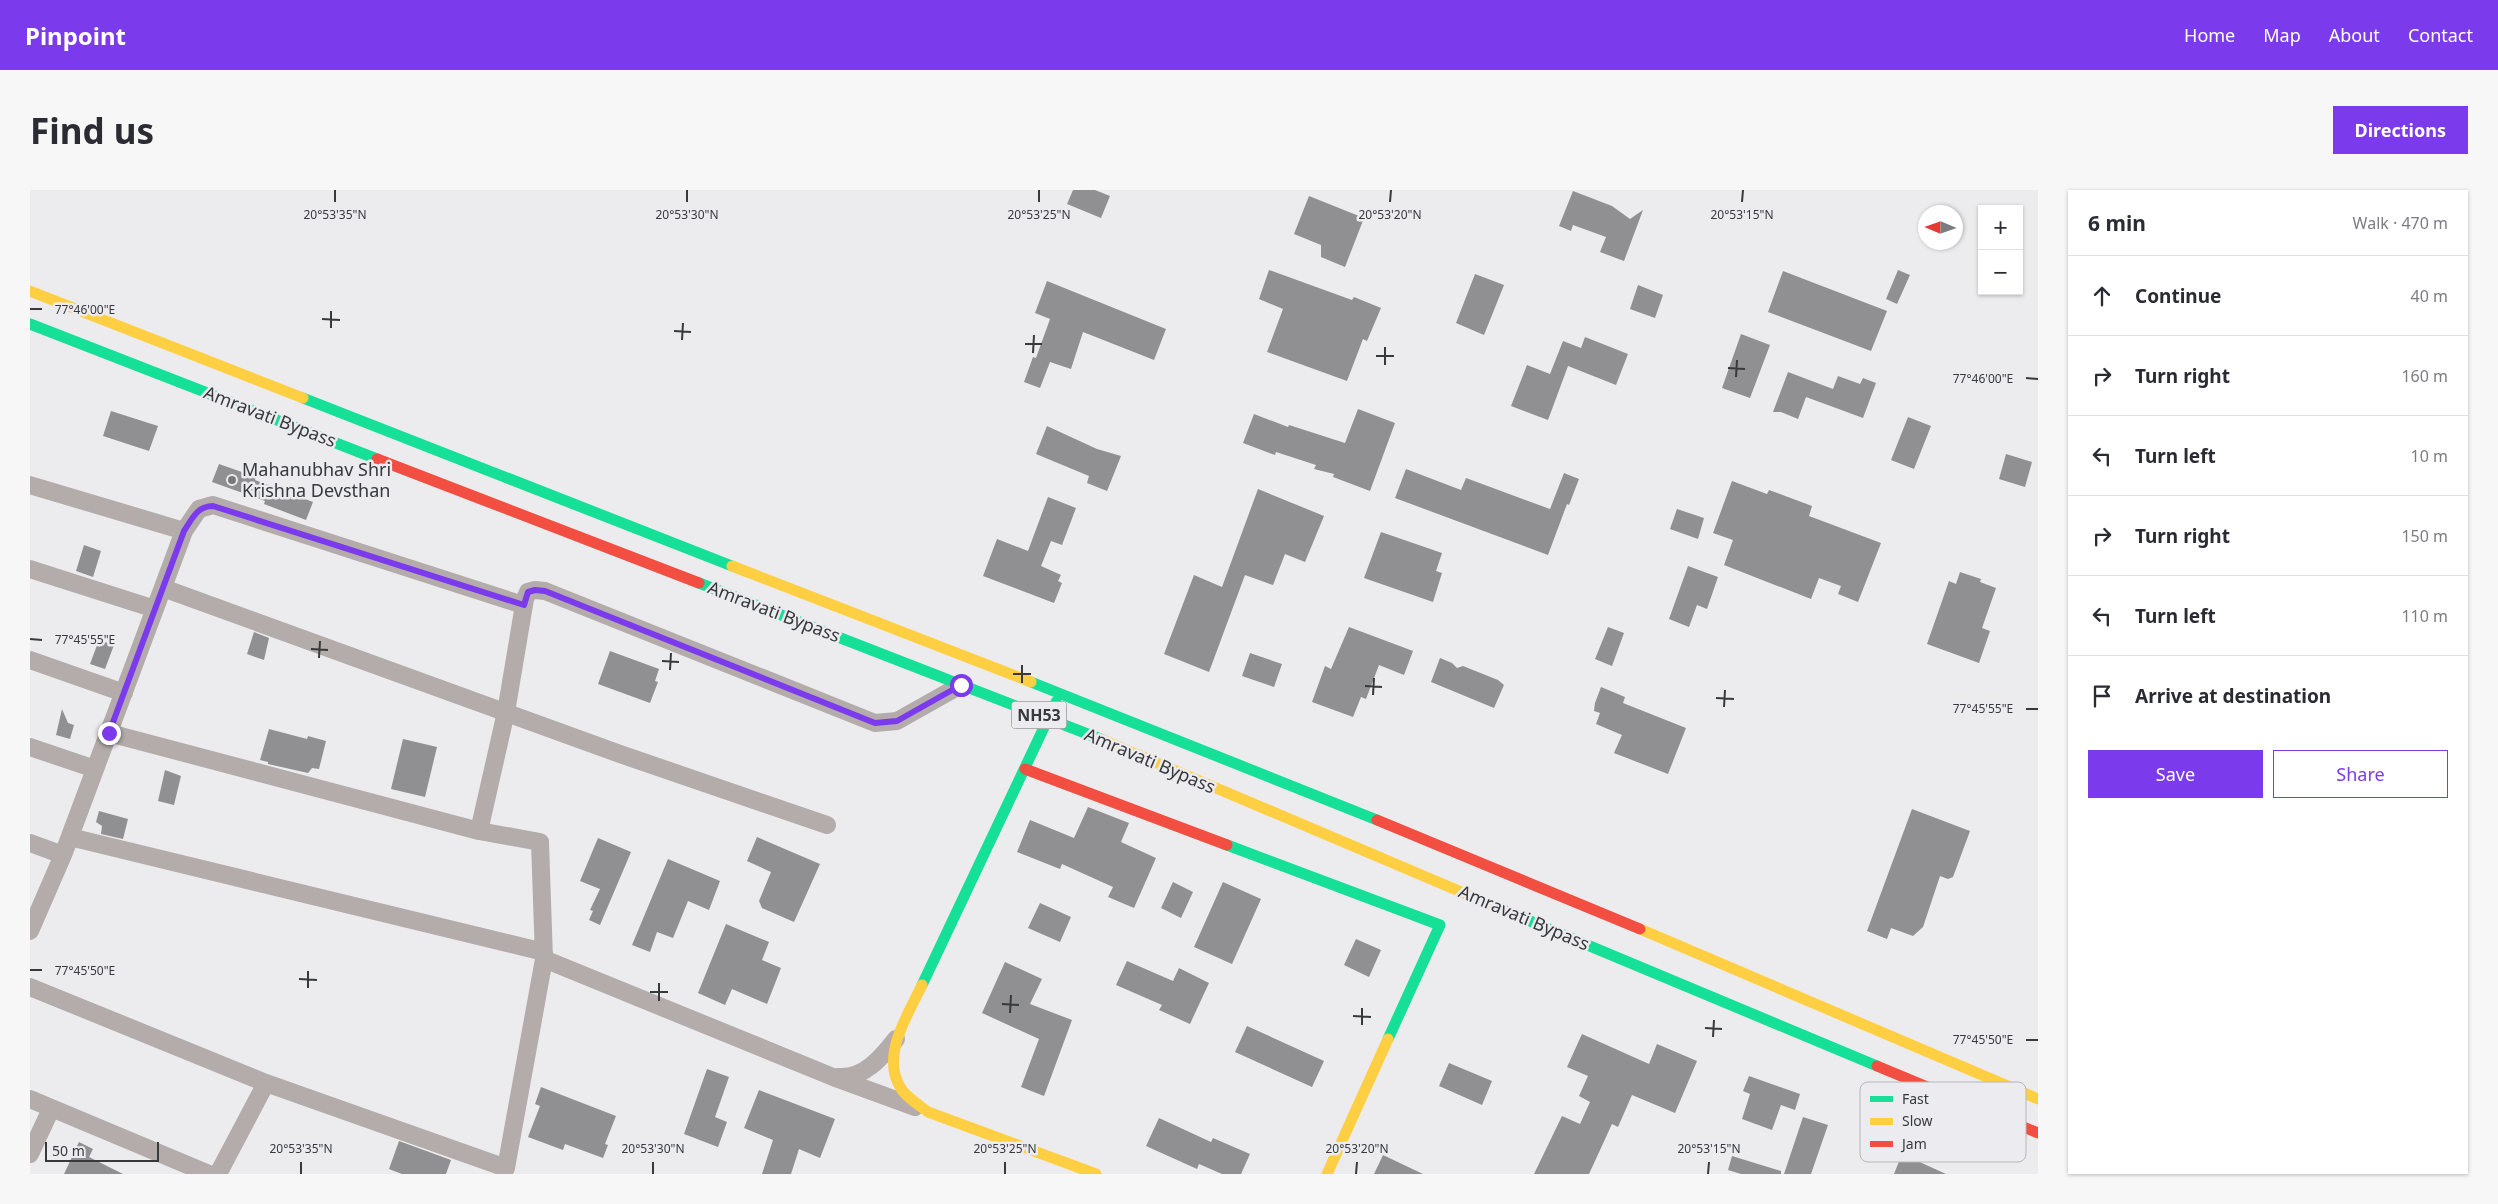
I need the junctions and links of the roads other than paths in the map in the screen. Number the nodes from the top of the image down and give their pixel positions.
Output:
1 (30, 291) edge
2 (30, 324) edge
3 (30, 485) edge
4 (184, 531) junction
5 (30, 568) edge
6 (163, 588) junction
7 (524, 605) junction
8 (155, 609) junction
9 (30, 660) edge
10 (961, 685) junction
11 (124, 693) junction
12 (1059, 693) junction
13 (506, 712) junction
14 (1048, 719) junction
15 (109, 733) junction
16 (30, 747) edge
17 (1024, 768) junction
18 (95, 769) junction
19 (827, 825) dead end
20 (479, 831) junction
21 (70, 837) junction
22 (30, 842) edge
23 (63, 855) junction
24 (30, 930) edge
25 (544, 956) junction
26 (30, 987) edge
27 (896, 1039) junction
28 (833, 1077) junction
29 (1916, 1082) edge
30 (1998, 1082) edge
31 (266, 1083) junction
32 (2026, 1094) edge
33 (30, 1099) edge
34 (2038, 1099) edge
35 (51, 1109) junction
36 (928, 1112) junction
37 (2026, 1128) edge
38 (2038, 1133) edge
39 (30, 1154) edge
40 (209, 1174) edge
41 (218, 1174) edge
42 (1096, 1174) edge
43 (1327, 1174) edge

1 - 12 main road, Amravati Bypass / NH53
2 - 10 main road, Amravati Bypass / NH53
3 - 4 street
4 - 6 street
4 - 7 street
5 - 8 street
6 - 8 street
6 - 13 street
7 - 10 street
7 - 13 street
8 - 11 street
9 - 11 street
10 - 14 main road, Amravati Bypass / NH53
11 - 15 street
12 - 14 main road
12 - 30 main road, Amravati Bypass / NH53
13 - 19 street
13 - 20 street
14 - 17 main road
14 - 29 main road, Amravati Bypass / NH53
15 - 18 street
15 - 20 street
16 - 18 street
17 - 27 main road
17 - 43 main road
18 - 21 street
20 - 25 street
21 - 23 street
21 - 25 street
22 - 23 street
23 - 24 street
25 - 28 street
25 - 31 street
26 - 31 street
27 - 28 street
27 - 36 main road
28 - 36 street
31 - 41 street
32 - 34 main road, Amravati Bypass / NH53
33 - 35 street
35 - 39 street
35 - 40 street
36 - 42 main road
37 - 38 main road, Amravati Bypass / NH53

